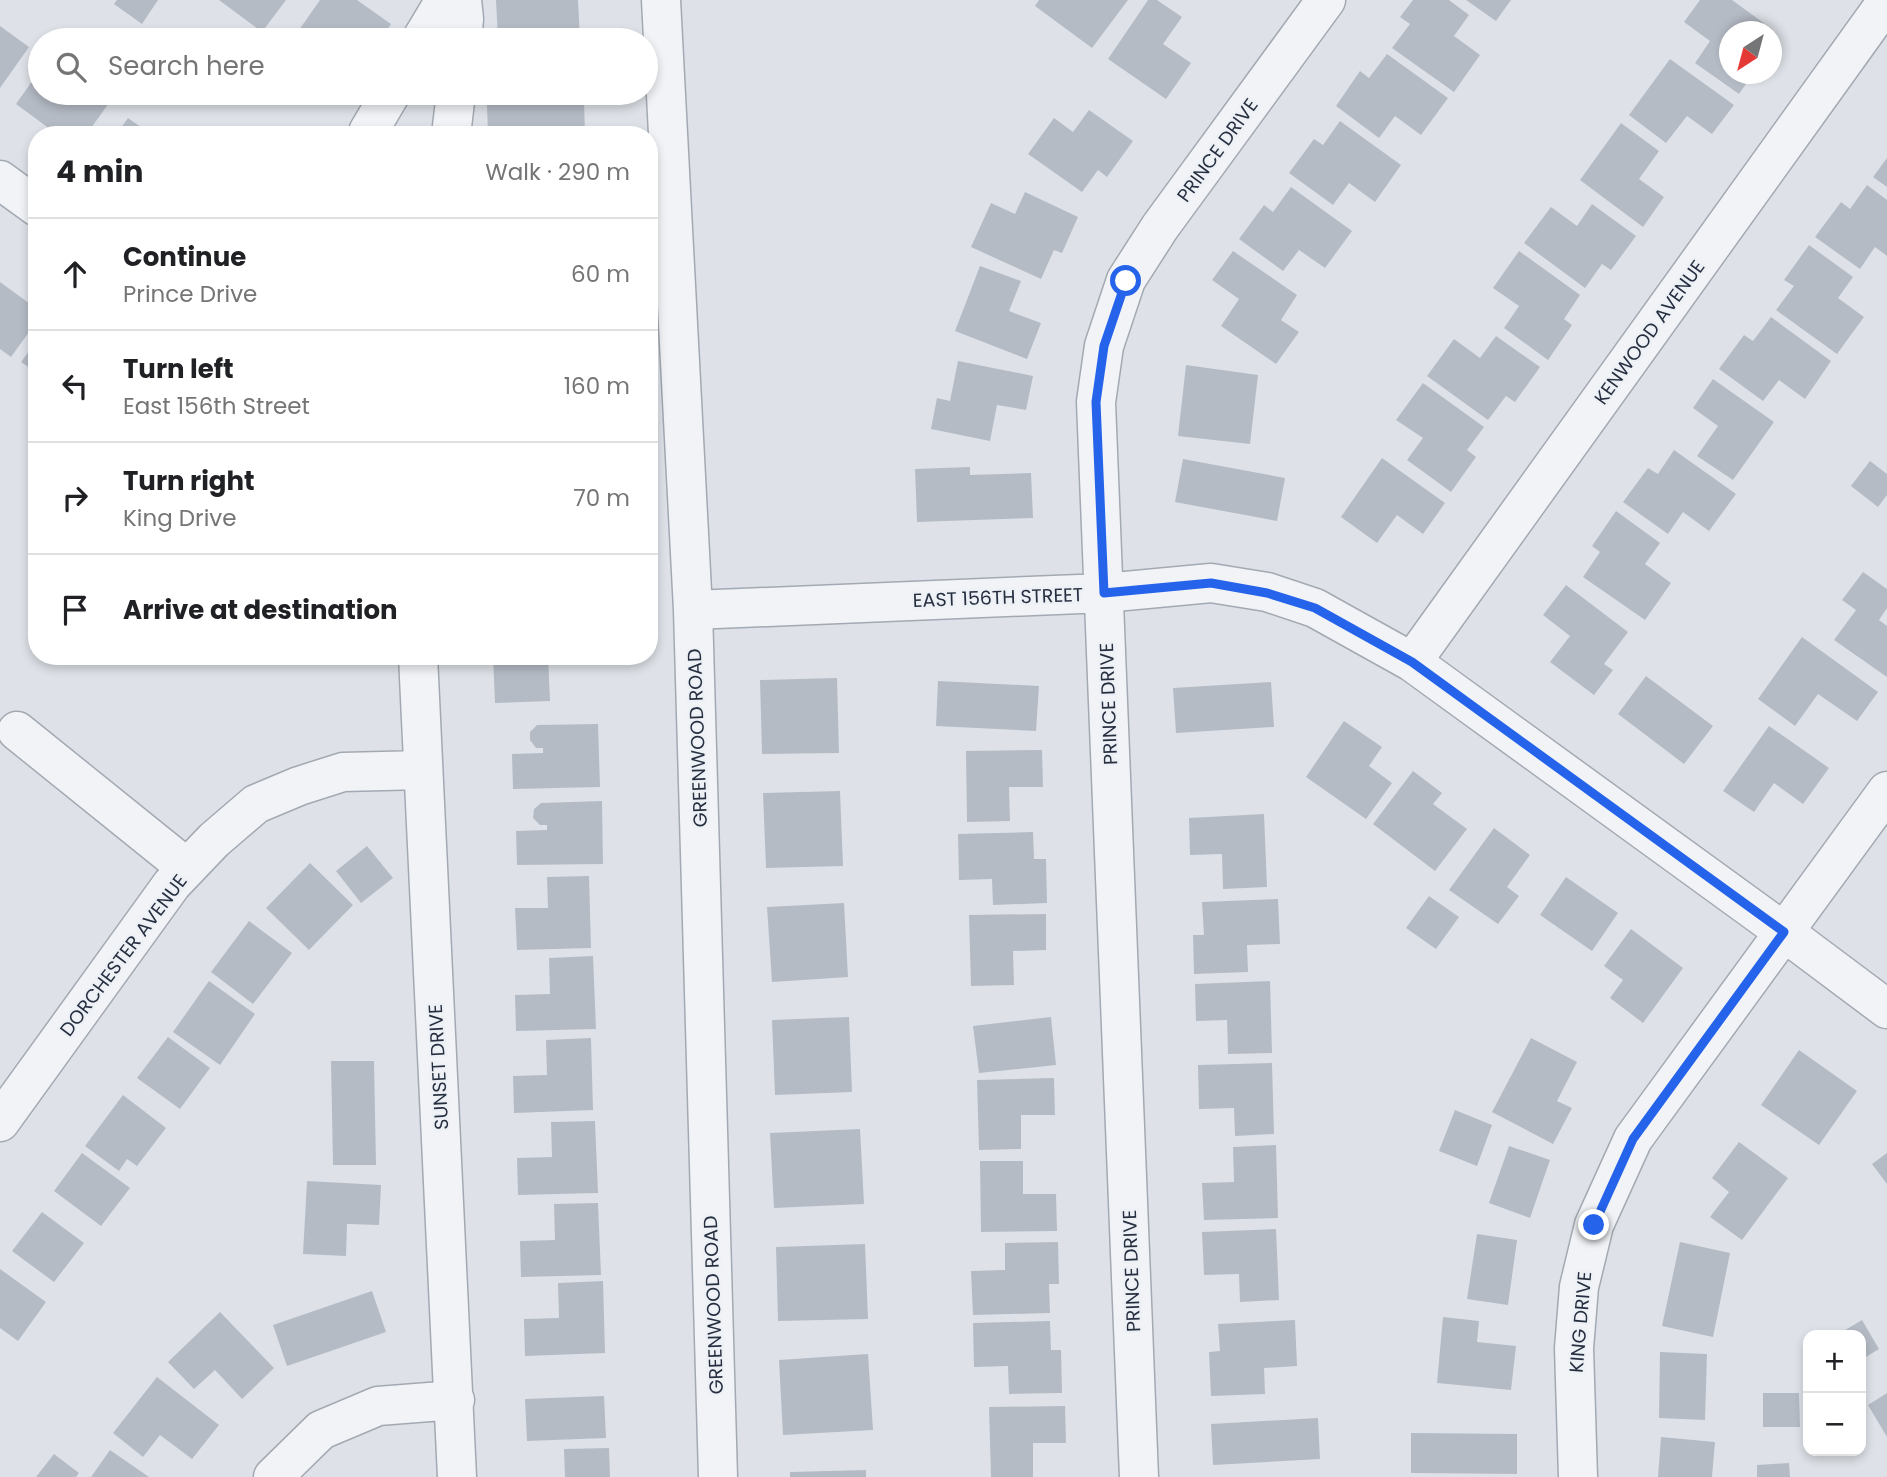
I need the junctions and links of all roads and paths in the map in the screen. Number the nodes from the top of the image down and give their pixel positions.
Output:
1 (445, 0) edge
2 (462, 0) edge
3 (661, 0) edge
4 (1887, 2) edge
5 (1313, 5) edge
6 (428, 28) edge
7 (463, 28) edge
8 (384, 105) edge
9 (455, 105) edge
10 (372, 126) edge
11 (452, 126) edge
12 (0, 180) edge
13 (28, 200) edge
14 (1104, 593) junction
15 (693, 610) junction
16 (1412, 662) junction
17 (418, 665) edge
18 (17, 731) dead end
19 (423, 770) junction
20 (1887, 791) edge
21 (187, 868) junction
22 (1784, 932) junction
23 (1887, 1009) edge
24 (0, 1122) edge
25 (455, 1400) junction
26 (273, 1477) edge
27 (457, 1477) edge
28 (718, 1477) edge
29 (1139, 1477) edge
30 (1578, 1477) edge

1 - 6 street
2 - 7 street
3 - 15 street, GREENWOOD ROAD
4 - 16 street, KENWOOD AVENUE
5 - 14 street, PRINCE DRIVE
8 - 10 street
9 - 11 street
12 - 13 street
14 - 15 street, EAST 156TH STREET
14 - 16 street, EAST 156TH STREET
14 - 29 street, PRINCE DRIVE
15 - 28 street, GREENWOOD ROAD
16 - 22 street, EAST 156TH STREET
17 - 19 street, SUNSET DRIVE
18 - 21 street
19 - 21 street, DORCHESTER AVENUE
19 - 25 street, SUNSET DRIVE
20 - 22 street, KING DRIVE
21 - 24 street, DORCHESTER AVENUE
22 - 23 street, EAST 156TH STREET
22 - 30 street, KING DRIVE
25 - 26 street
25 - 27 street, SUNSET DRIVE

